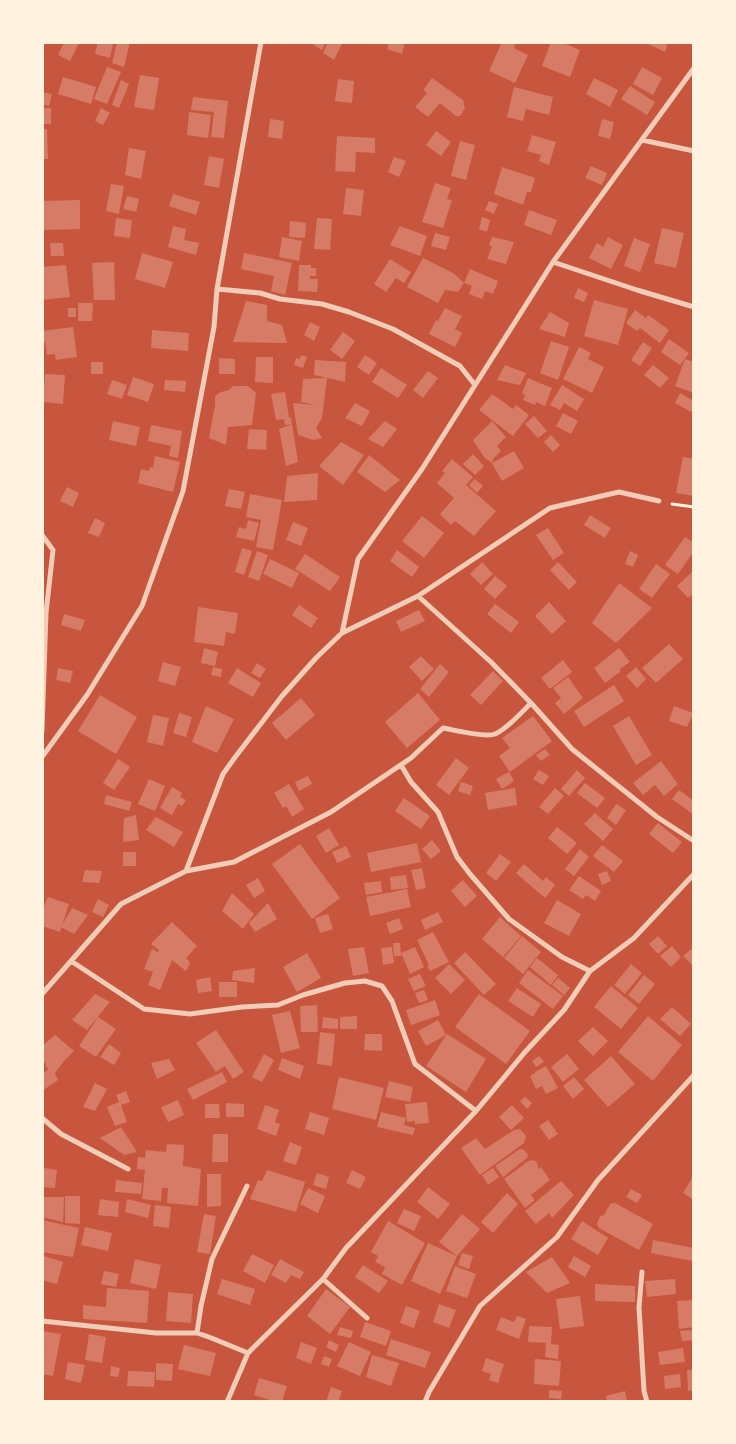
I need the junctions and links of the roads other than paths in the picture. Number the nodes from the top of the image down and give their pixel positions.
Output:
1 (261, 42) edge
2 (694, 68) edge
3 (642, 140) junction
4 (694, 151) edge
5 (553, 262) junction
6 (217, 289) junction
7 (694, 307) edge
8 (475, 385) junction
9 (659, 502) dead end
10 (42, 535) edge
11 (418, 596) junction
12 (342, 633) junction
13 (531, 703) junction
14 (42, 731) edge
15 (42, 757) edge
16 (400, 765) junction
17 (694, 841) edge
18 (186, 871) junction
19 (694, 874) edge
20 (71, 962) junction
21 (590, 971) junction
22 (42, 994) edge
23 (694, 1075) edge
24 (476, 1111) junction
25 (42, 1118) edge
26 (128, 1169) dead end
27 (247, 1186) dead end
28 (642, 1272) dead end
29 (322, 1279) junction
30 (367, 1318) dead end
31 (42, 1321) edge
32 (197, 1333) junction
33 (248, 1353) junction
34 (227, 1402) edge
35 (425, 1402) edge
36 (647, 1402) edge

1 - 6 street
2 - 3 street
3 - 4 street
3 - 5 street
5 - 7 street
5 - 8 street
6 - 8 street
6 - 15 street
8 - 12 street
9 - 11 street
10 - 14 street
11 - 12 street
11 - 13 street
12 - 18 street
13 - 16 street
13 - 17 street
16 - 18 street
16 - 21 street
18 - 20 street
19 - 21 street
20 - 22 street
20 - 24 street
21 - 24 street
23 - 35 street
24 - 29 street
25 - 26 street
27 - 32 street
28 - 36 street
29 - 30 street
29 - 33 street
31 - 32 street
32 - 33 street
33 - 34 street

